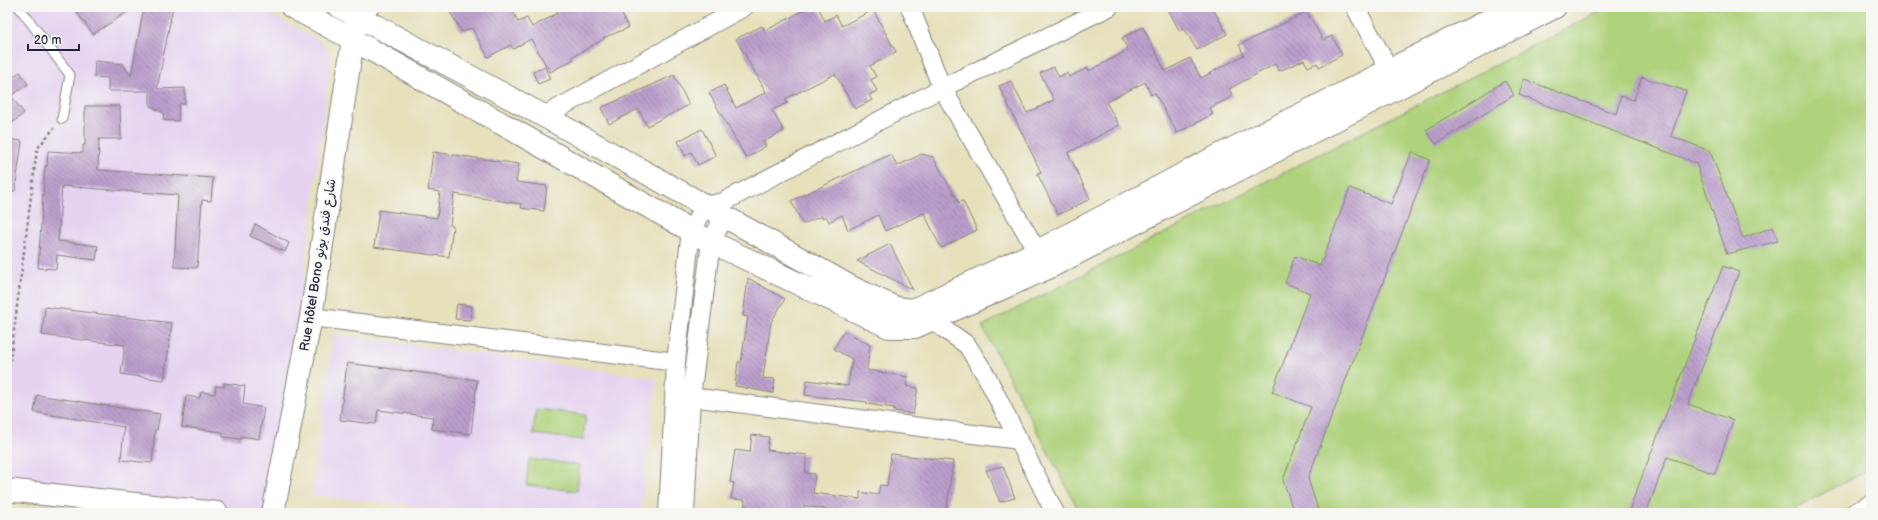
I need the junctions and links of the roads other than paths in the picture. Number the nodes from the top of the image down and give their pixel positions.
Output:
1 (19, 7) edge
2 (292, 7) edge
3 (744, 7) edge
4 (910, 7) edge
5 (1109, 7) edge
6 (1355, 7) edge
7 (1515, 7) edge
8 (1555, 7) edge
9 (356, 10) edge
10 (352, 39) junction
11 (1394, 79) junction
12 (942, 88) junction
13 (544, 116) junction
14 (62, 119) road end
15 (717, 208) junction
16 (691, 230) junction
17 (711, 242) junction
18 (1042, 260) junction
19 (311, 317) junction
20 (932, 320) junction
21 (676, 362) junction
22 (691, 397) junction
23 (1019, 440) junction
24 (7, 490) edge
25 (1871, 504) edge
26 (217, 513) edge
27 (273, 513) edge
28 (668, 513) edge
29 (685, 513) edge
30 (1055, 513) edge
31 (1854, 513) edge

1 - 14 lane
2 - 10 street
3 - 13 street
4 - 12 street
5 - 12 street
6 - 11 street
7 - 11 street
8 - 11 street
9 - 10 street, Rue hôtel Bono شارع فندق بونو
9 - 13 street
10 - 16 street
10 - 19 street, Rue hôtel Bono شارع فندق بونو
11 - 18 street
12 - 15 street
12 - 18 street
13 - 15 street
15 - 16 street
15 - 17 street
15 - 18 street
16 - 17 street
16 - 21 street
17 - 20 street
17 - 22 street
18 - 20 street
19 - 21 street
19 - 27 street, Rue hôtel Bono شارع فندق بونو
20 - 23 street
21 - 28 street
22 - 23 street
22 - 29 street
23 - 30 street
24 - 26 street
25 - 31 street

